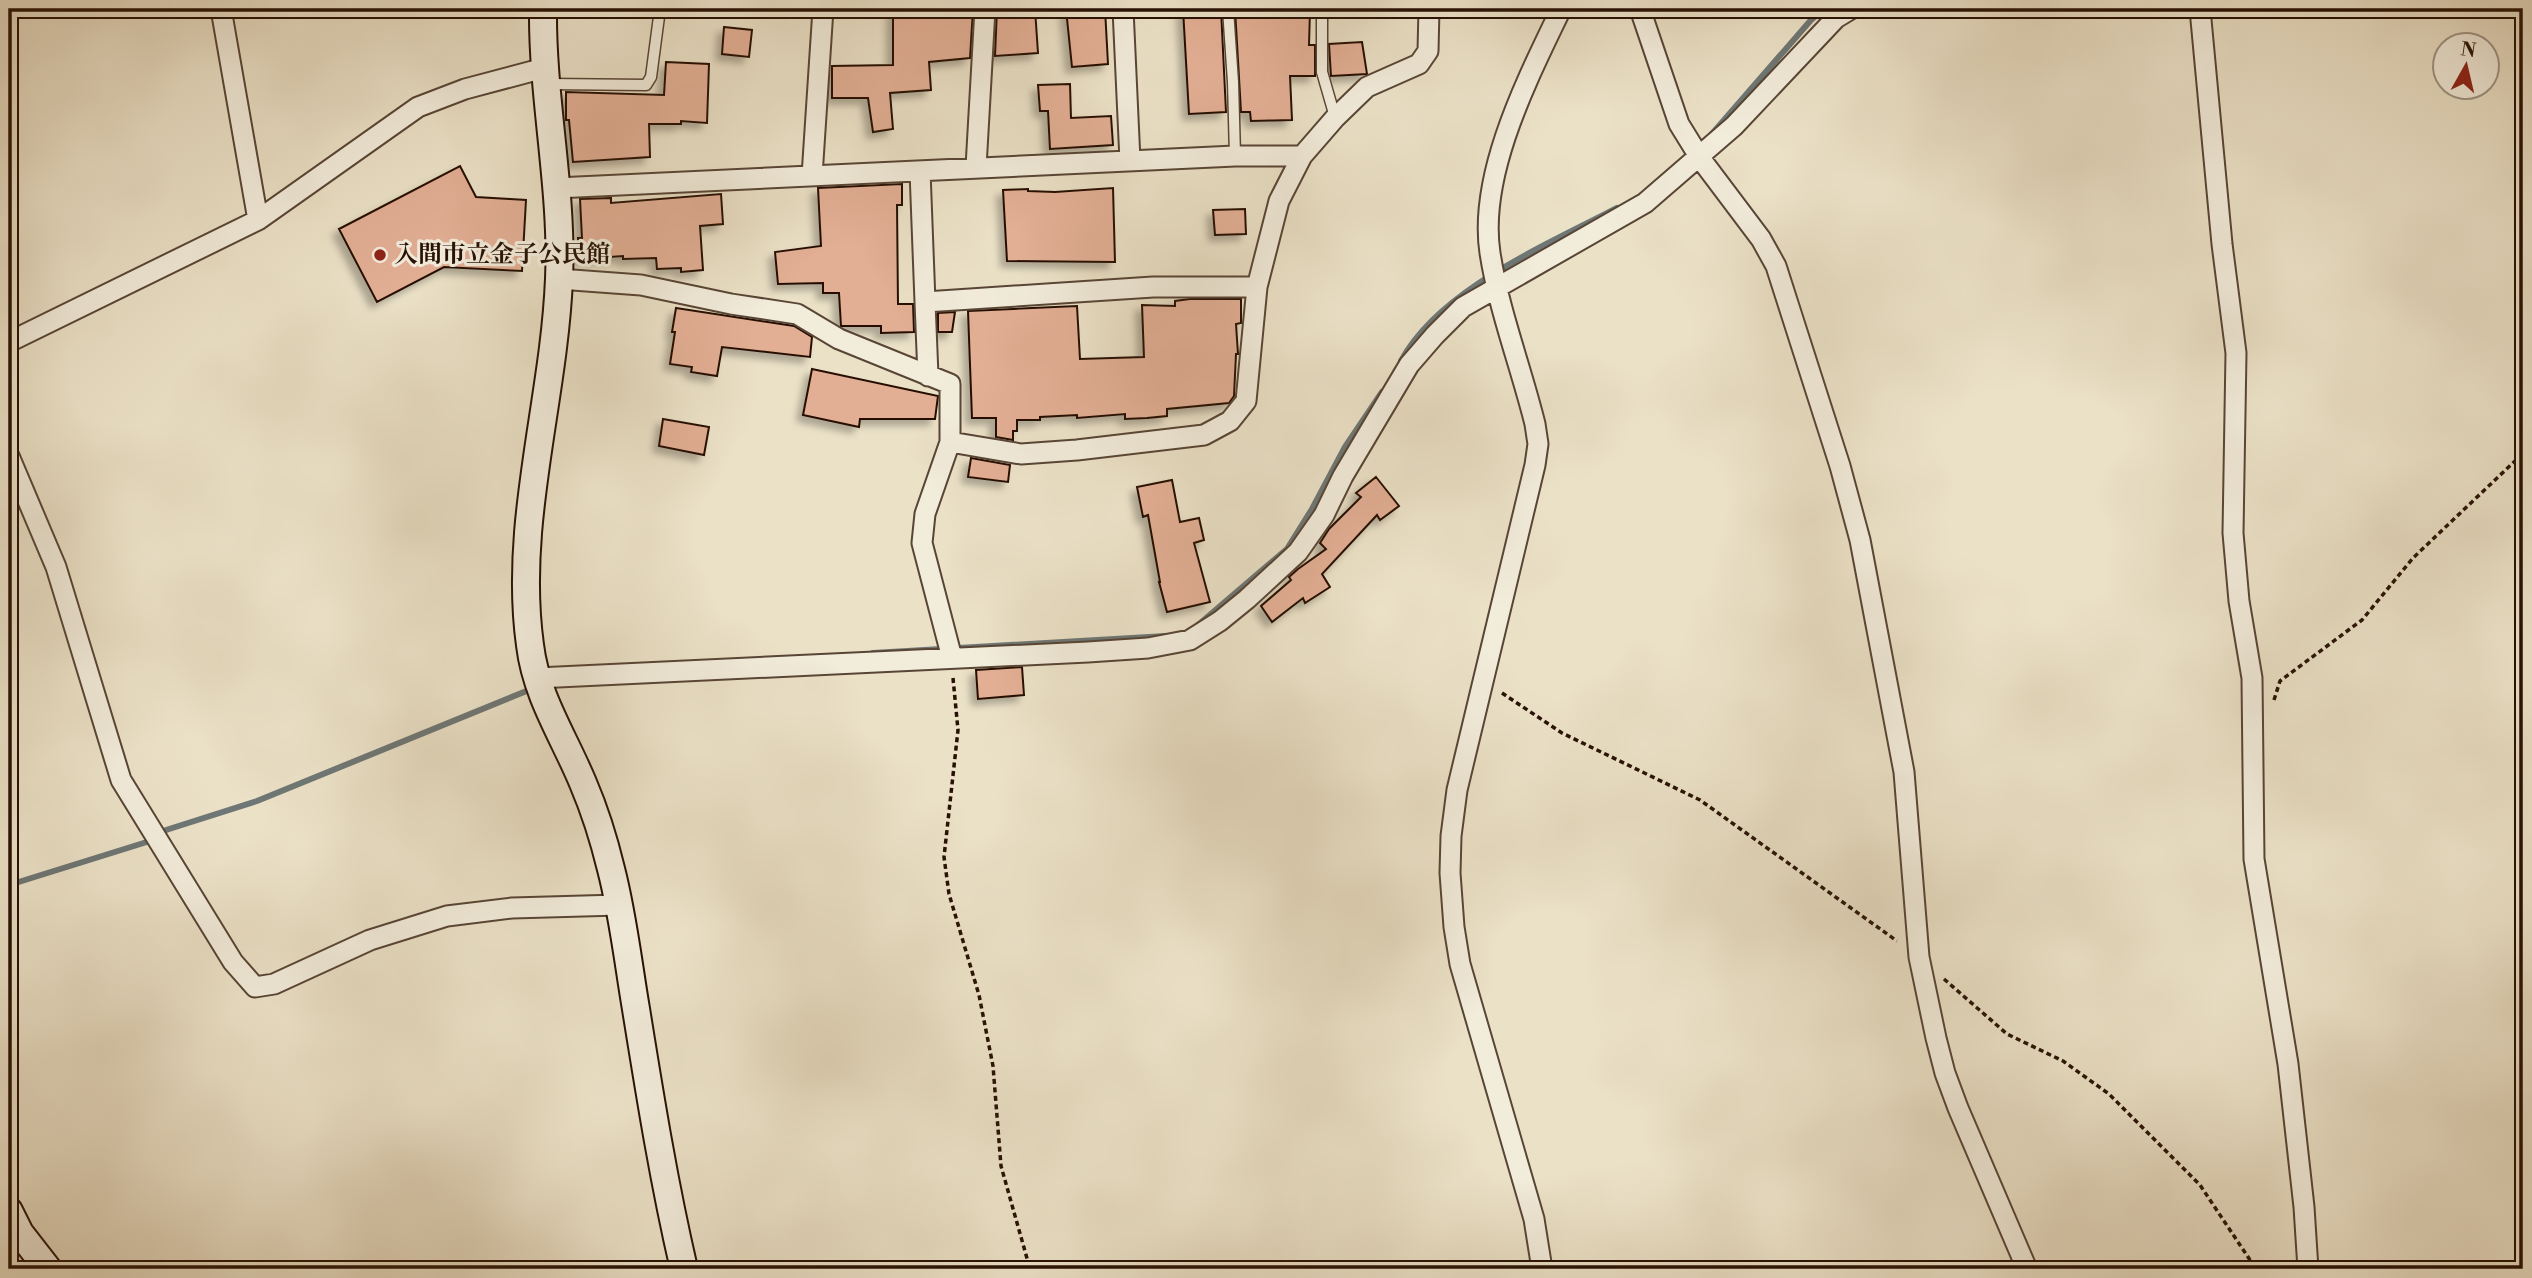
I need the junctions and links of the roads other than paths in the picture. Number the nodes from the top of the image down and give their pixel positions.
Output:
1 (221, 9) edge
2 (543, 9) edge
3 (660, 9) edge
4 (823, 9) edge
5 (985, 9) edge
6 (1123, 9) edge
7 (1228, 9) edge
8 (1322, 9) edge
9 (1429, 9) edge
10 (1561, 9) edge
11 (1640, 9) edge
12 (1851, 9) edge
13 (2200, 9) edge
14 (545, 76) junction
15 (1335, 118) junction
16 (1235, 156) junction
17 (1302, 156) junction
18 (1699, 158) junction
19 (1130, 161) junction
20 (976, 167) junction
21 (920, 170) junction
22 (812, 176) junction
23 (556, 188) junction
24 (258, 220) junction
25 (559, 279) junction
26 (1257, 286) junction
27 (1497, 286) junction
28 (925, 302) junction
29 (9, 342) edge
30 (928, 376) junction
31 (950, 442) junction
32 (9, 456) edge
33 (952, 658) junction
34 (537, 678) junction
35 (619, 905) junction
36 (9, 1212) edge
37 (48, 1269) edge
38 (684, 1269) edge
39 (1542, 1269) edge
40 (2027, 1269) edge
41 (2308, 1269) edge

1 - 24 street
2 - 14 street
3 - 14 lane
4 - 22 street
5 - 20 street
6 - 19 street
7 - 16 lane
8 - 15 lane
9 - 15 street
10 - 27 street
11 - 18 street
12 - 18 street
13 - 41 street
14 - 23 street
14 - 24 street
15 - 17 street
16 - 17 street
16 - 19 street
17 - 26 street
18 - 27 street
18 - 40 street
19 - 20 street
20 - 21 street
21 - 22 street
21 - 28 street
22 - 23 street
23 - 25 street
24 - 29 street
25 - 30 street
25 - 34 street
26 - 28 street
26 - 31 street
27 - 33 street
27 - 39 street
28 - 30 street
30 - 31 street
31 - 33 street
32 - 35 street
33 - 34 street
34 - 35 street
35 - 38 street
36 - 37 street

